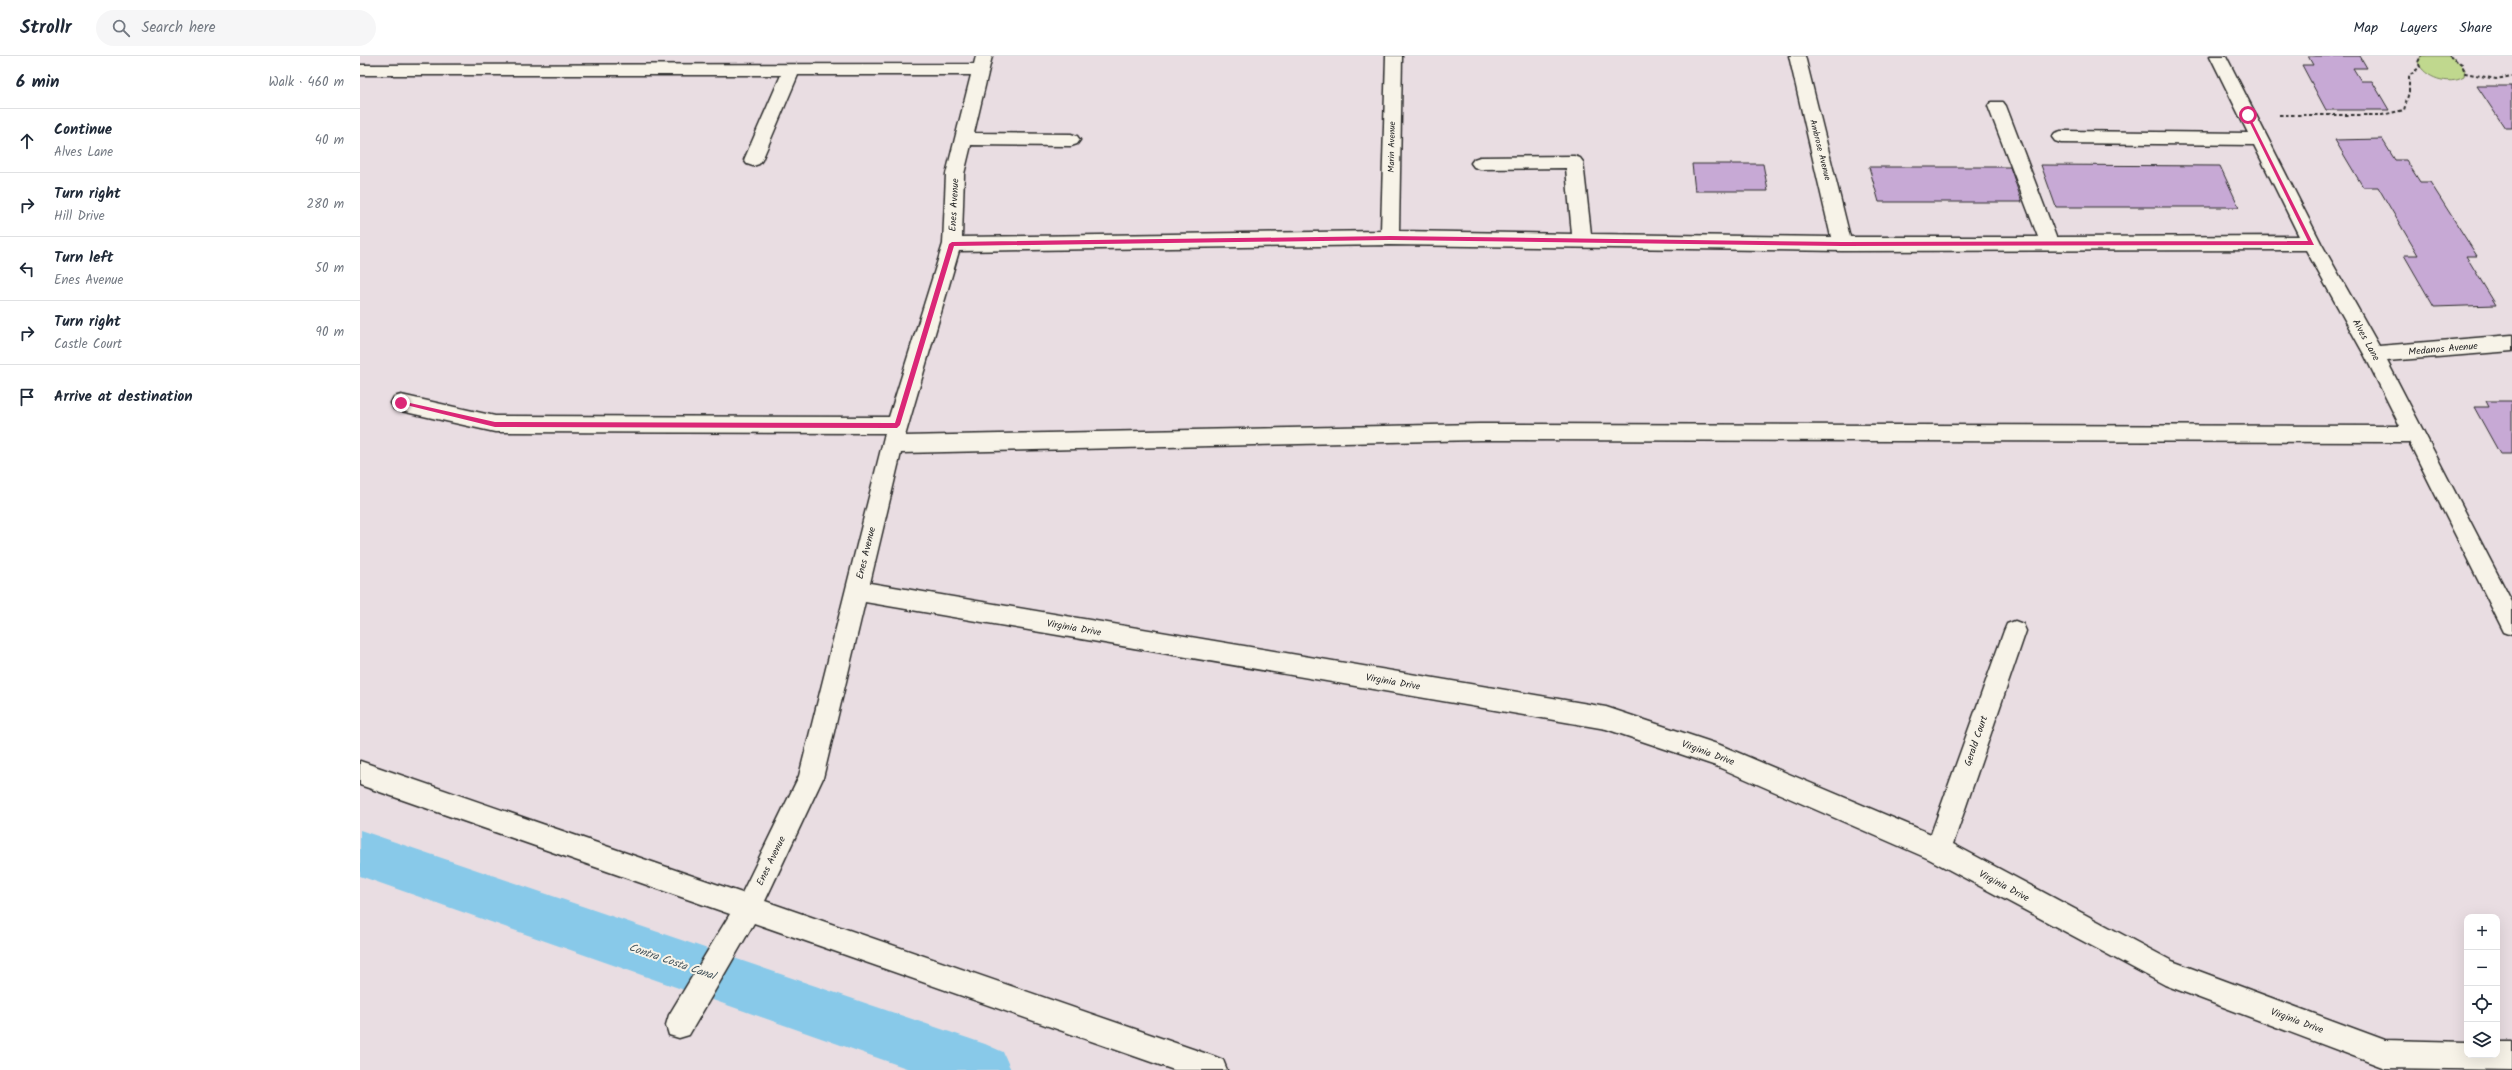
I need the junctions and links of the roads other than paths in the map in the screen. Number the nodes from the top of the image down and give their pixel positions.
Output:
1 (1394, 56) edge
2 (1797, 56) edge
3 (2218, 56) edge
4 (982, 62) edge
5 (410, 63) edge
6 (792, 69) junction
7 (360, 70) edge
8 (1997, 106) dead end
9 (2061, 137) dead end
10 (963, 139) junction
11 (2260, 139) junction
12 (1071, 140) dead end
13 (753, 160) dead end
14 (1480, 163) dead end
15 (1390, 238) junction
16 (1582, 240) junction
17 (2312, 243) junction
18 (952, 244) junction
19 (1842, 244) junction
20 (2050, 244) junction
21 (2512, 343) edge
22 (2374, 354) junction
23 (401, 403) dead end
24 (2415, 434) junction
25 (895, 435) junction
26 (856, 591) junction
27 (2512, 625) edge
28 (2015, 631) dead end
29 (360, 773) edge
30 (1938, 850) junction
31 (748, 909) junction
32 (679, 1025) dead end
33 (2512, 1056) edge
34 (1213, 1070) edge

1 - 15 street, Marin Avenue
2 - 19 street, Ambrose Avenue
3 - 11 street, Alves Lane
4 - 6 street
4 - 10 street, Enes Avenue
5 - 6 street
5 - 7 street
6 - 13 street
8 - 20 street
9 - 11 street
10 - 12 street
10 - 18 street, Enes Avenue
11 - 17 street, Alves Lane
14 - 16 street
15 - 16 street
15 - 18 street
16 - 19 street
17 - 20 street
17 - 22 street, Alves Lane
18 - 25 street, Enes Avenue
19 - 20 street
21 - 22 street, Medanos Avenue
22 - 24 street, Alves Lane
23 - 25 street
24 - 25 street
24 - 27 street, Alves Lane
25 - 26 street, Enes Avenue
26 - 30 street, Virginia Drive
26 - 31 street, Enes Avenue
28 - 30 street, Gerald Court
29 - 31 street
30 - 33 street, Virginia Drive
31 - 32 street, Enes Avenue
31 - 34 street

